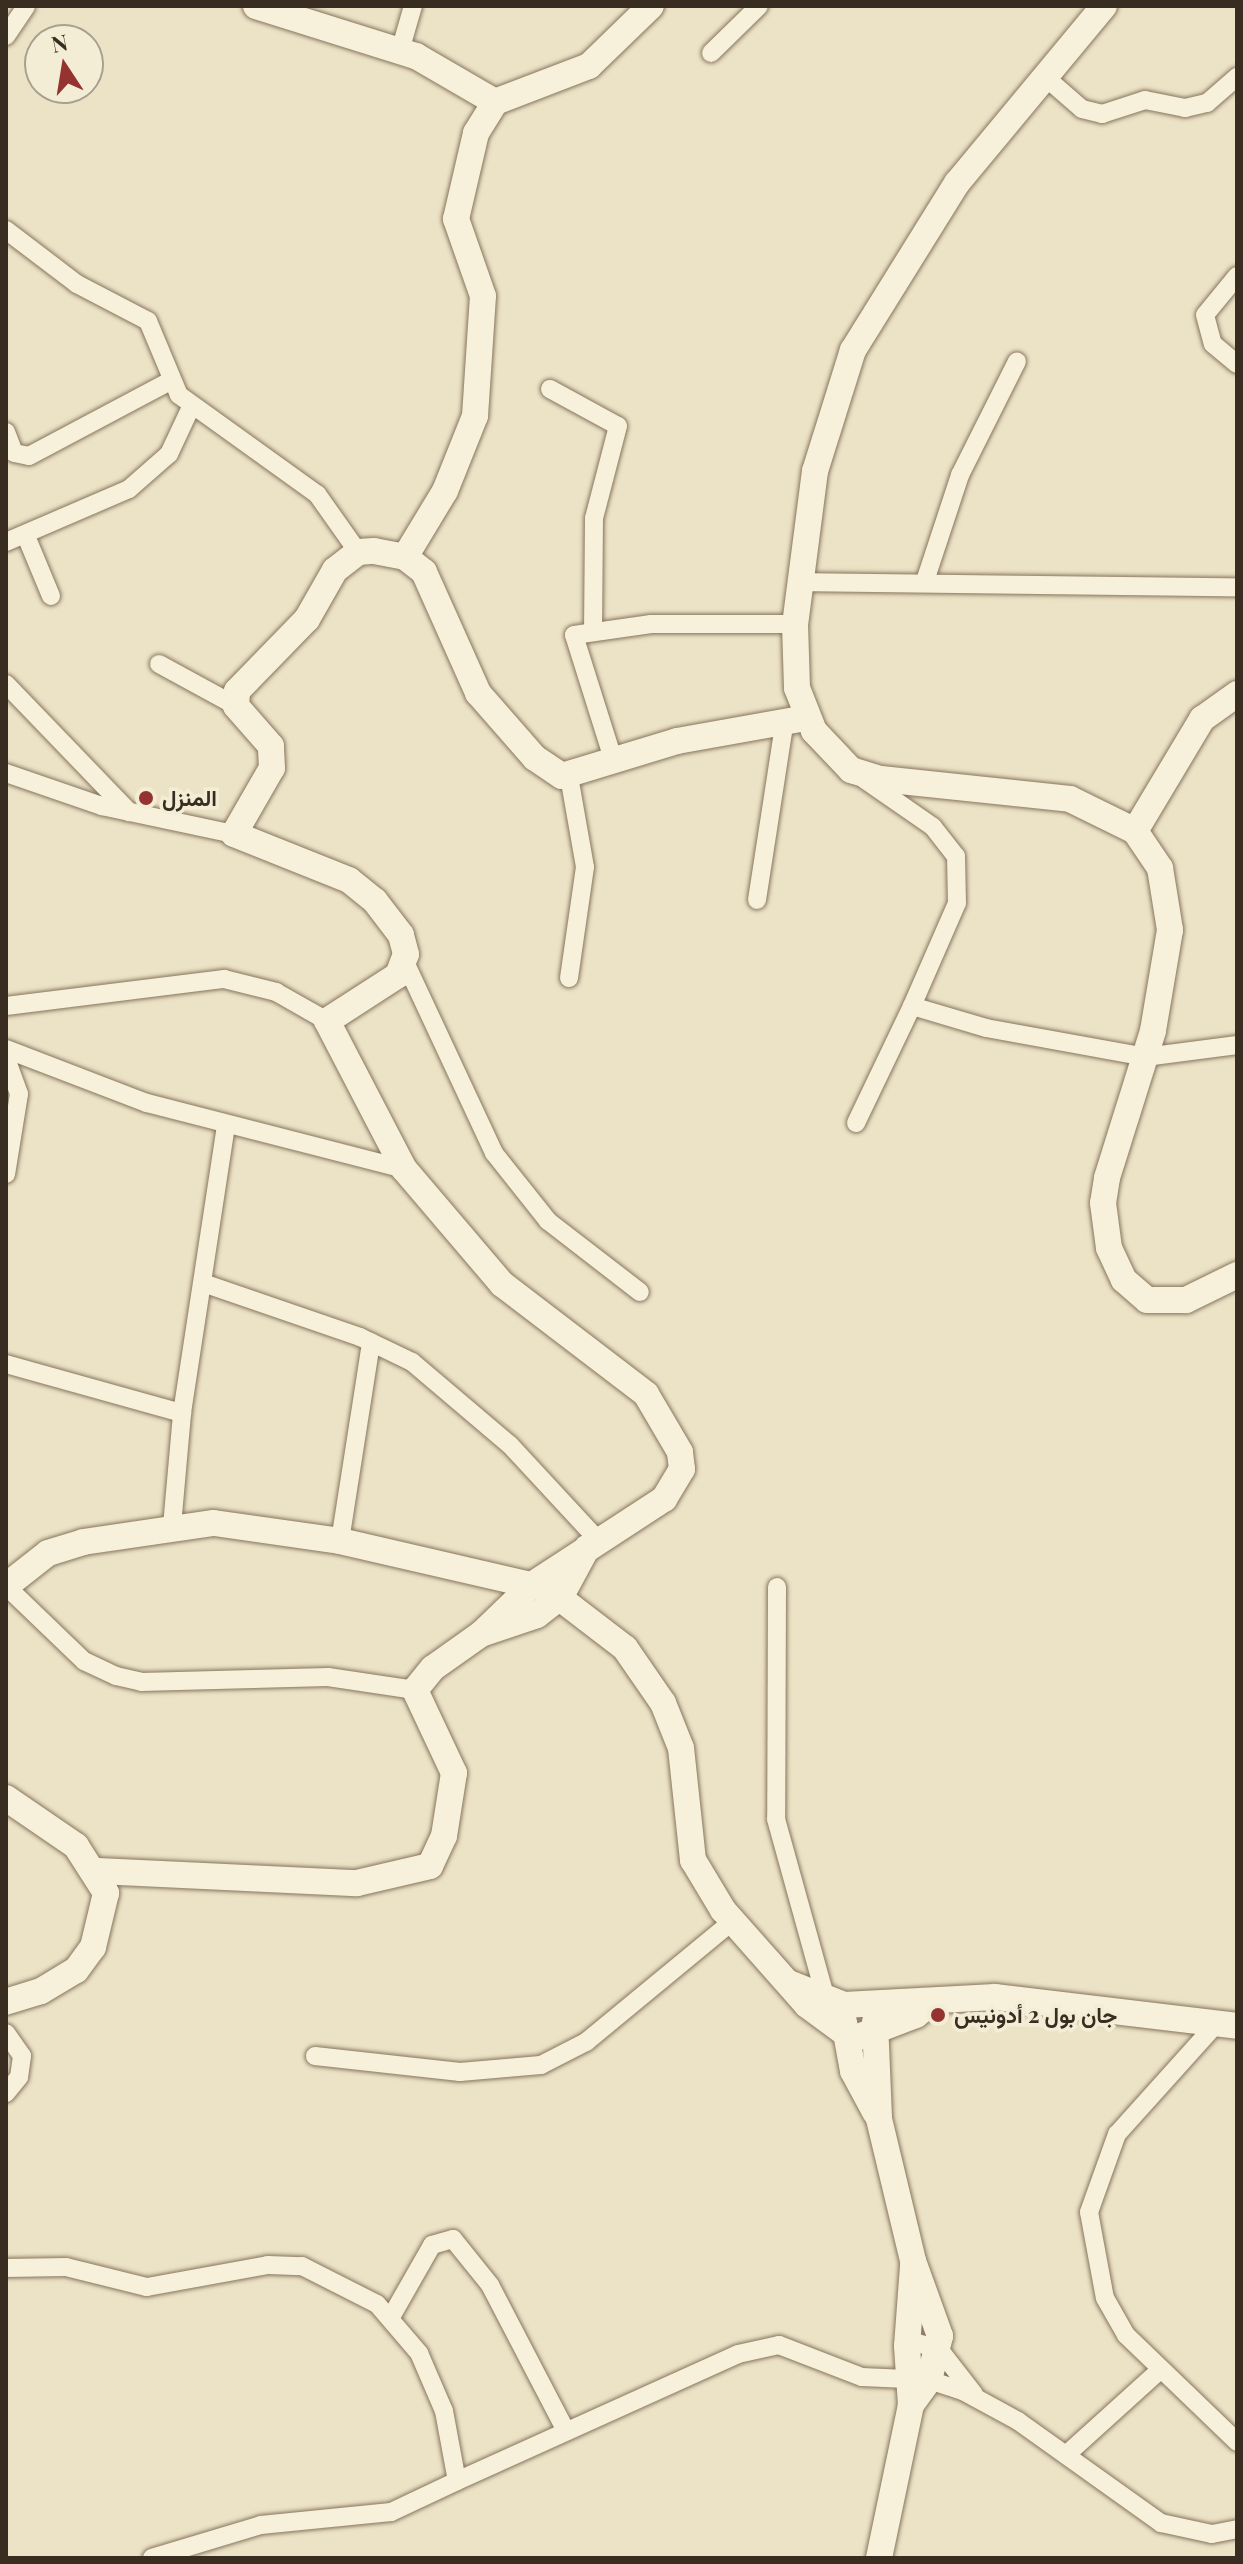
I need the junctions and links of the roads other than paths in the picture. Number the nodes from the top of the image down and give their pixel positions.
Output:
1 (26, 6) edge
2 (256, 6) edge
3 (413, 6) edge
4 (651, 6) edge
5 (759, 6) edge
6 (1104, 6) edge
7 (6, 36) edge
8 (400, 51) junction
9 (711, 53) dead end
10 (1044, 76) junction
11 (1237, 77) edge
12 (495, 102) junction
13 (6, 230) edge
14 (1237, 276) edge
15 (1017, 361) dead end
16 (1237, 364) edge
17 (172, 380) junction
18 (550, 389) dead end
19 (191, 407) junction
20 (6, 432) edge
21 (26, 536) junction
22 (6, 542) edge
23 (358, 552) junction
24 (405, 557) junction
25 (925, 581) junction
26 (800, 582) junction
27 (1236, 584) edge
28 (51, 596) dead end
29 (795, 624) junction
30 (593, 629) junction
31 (159, 664) dead end
32 (6, 684) edge
33 (1237, 694) edge
34 (236, 706) junction
35 (796, 719) junction
36 (614, 762) junction
37 (851, 770) junction
38 (6, 773) edge
39 (569, 776) junction
40 (129, 812) junction
41 (1135, 831) junction
42 (234, 834) junction
43 (757, 900) dead end
44 (405, 962) junction
45 (569, 978) dead end
46 (6, 1006) edge
47 (912, 1006) junction
48 (327, 1021) junction
49 (1237, 1045) edge
50 (6, 1049) edge
51 (1145, 1057) junction
52 (6, 1058) edge
53 (856, 1123) dead end
54 (226, 1127) junction
55 (404, 1169) junction
56 (6, 1174) edge
57 (1237, 1275) edge
58 (206, 1284) junction
59 (640, 1292) dead end
60 (371, 1342) junction
61 (6, 1364) edge
62 (182, 1413) junction
63 (172, 1526) junction
64 (340, 1541) junction
65 (592, 1544) junction
66 (476, 1573) junction
67 (532, 1585) junction
68 (6, 1586) edge
69 (777, 1587) dead end
70 (561, 1596) junction
71 (509, 1602) junction
72 (537, 1615) junction
73 (603, 1630) junction
74 (481, 1634) junction
75 (415, 1690) junction
76 (6, 1798) edge
77 (98, 1871) junction
78 (733, 1921) junction
79 (789, 1983) junction
80 (834, 2000) junction
81 (933, 2001) junction
82 (6, 2002) edge
83 (877, 2006) junction
84 (1227, 2024) edge
85 (6, 2033) edge
86 (843, 2035) junction
87 (874, 2035) junction
88 (315, 2056) dead end
89 (6, 2093) edge
90 (879, 2119) junction
91 (913, 2261) junction
92 (6, 2268) edge
93 (391, 2317) junction
94 (907, 2340) junction
95 (939, 2349) junction
96 (1159, 2371) junction
97 (918, 2380) junction
98 (978, 2399) junction
99 (566, 2431) junction
100 (1237, 2442) edge
101 (1066, 2455) junction
102 (457, 2481) junction
103 (1237, 2529) edge
104 (152, 2558) edge
105 (879, 2558) edge

1 - 7 street
2 - 8 street
3 - 8 street
4 - 12 street
5 - 9 street
6 - 10 street
8 - 12 street
10 - 11 street
10 - 26 street
12 - 24 street
13 - 17 street
14 - 16 street
15 - 25 street
17 - 19 street
17 - 20 street
18 - 30 street
19 - 21 street
19 - 23 street
21 - 22 street
21 - 28 street
23 - 24 street
23 - 34 street
24 - 39 street
25 - 26 street
25 - 27 street
26 - 29 street
29 - 30 street
29 - 35 street
30 - 36 street
31 - 34 street
32 - 40 street
33 - 41 street
34 - 42 street
35 - 36 street
35 - 37 street
35 - 43 street
36 - 39 street
37 - 41 street
37 - 47 street
38 - 40 street
39 - 45 street
40 - 42 street
41 - 51 street
42 - 44 street
44 - 48 street
44 - 59 street
46 - 48 street
47 - 51 street
47 - 53 street
48 - 55 street
49 - 51 street
50 - 54 street
51 - 57 street
52 - 56 street
54 - 55 street
54 - 58 street
55 - 65 street
58 - 60 street
58 - 62 street
60 - 64 street
60 - 65 street
61 - 62 street
62 - 63 street
63 - 64 street
63 - 68 street
64 - 66 street
65 - 67 street
65 - 70 street
66 - 67 street
66 - 71 street
67 - 70 street
67 - 71 street
68 - 75 street
69 - 80 street
70 - 72 street
70 - 73 street
71 - 72 street
71 - 74 street
72 - 73 street
72 - 74 street
73 - 78 street
74 - 75 street
75 - 77 street
76 - 77 street
77 - 82 street
78 - 79 street
78 - 88 street
79 - 80 street
79 - 86 street
80 - 83 street
80 - 86 street
81 - 83 street
81 - 84 street
81 - 87 street
83 - 87 street
84 - 96 street
85 - 89 street
86 - 87 street
86 - 90 street
87 - 90 street
90 - 91 street
91 - 94 street
91 - 95 street
92 - 93 street
93 - 99 street
93 - 102 street
94 - 95 street
94 - 97 street
95 - 97 street
95 - 98 street
96 - 100 street
96 - 101 street
97 - 98 street
97 - 99 street
97 - 105 street
98 - 101 street
99 - 102 street
101 - 103 street
102 - 104 street

